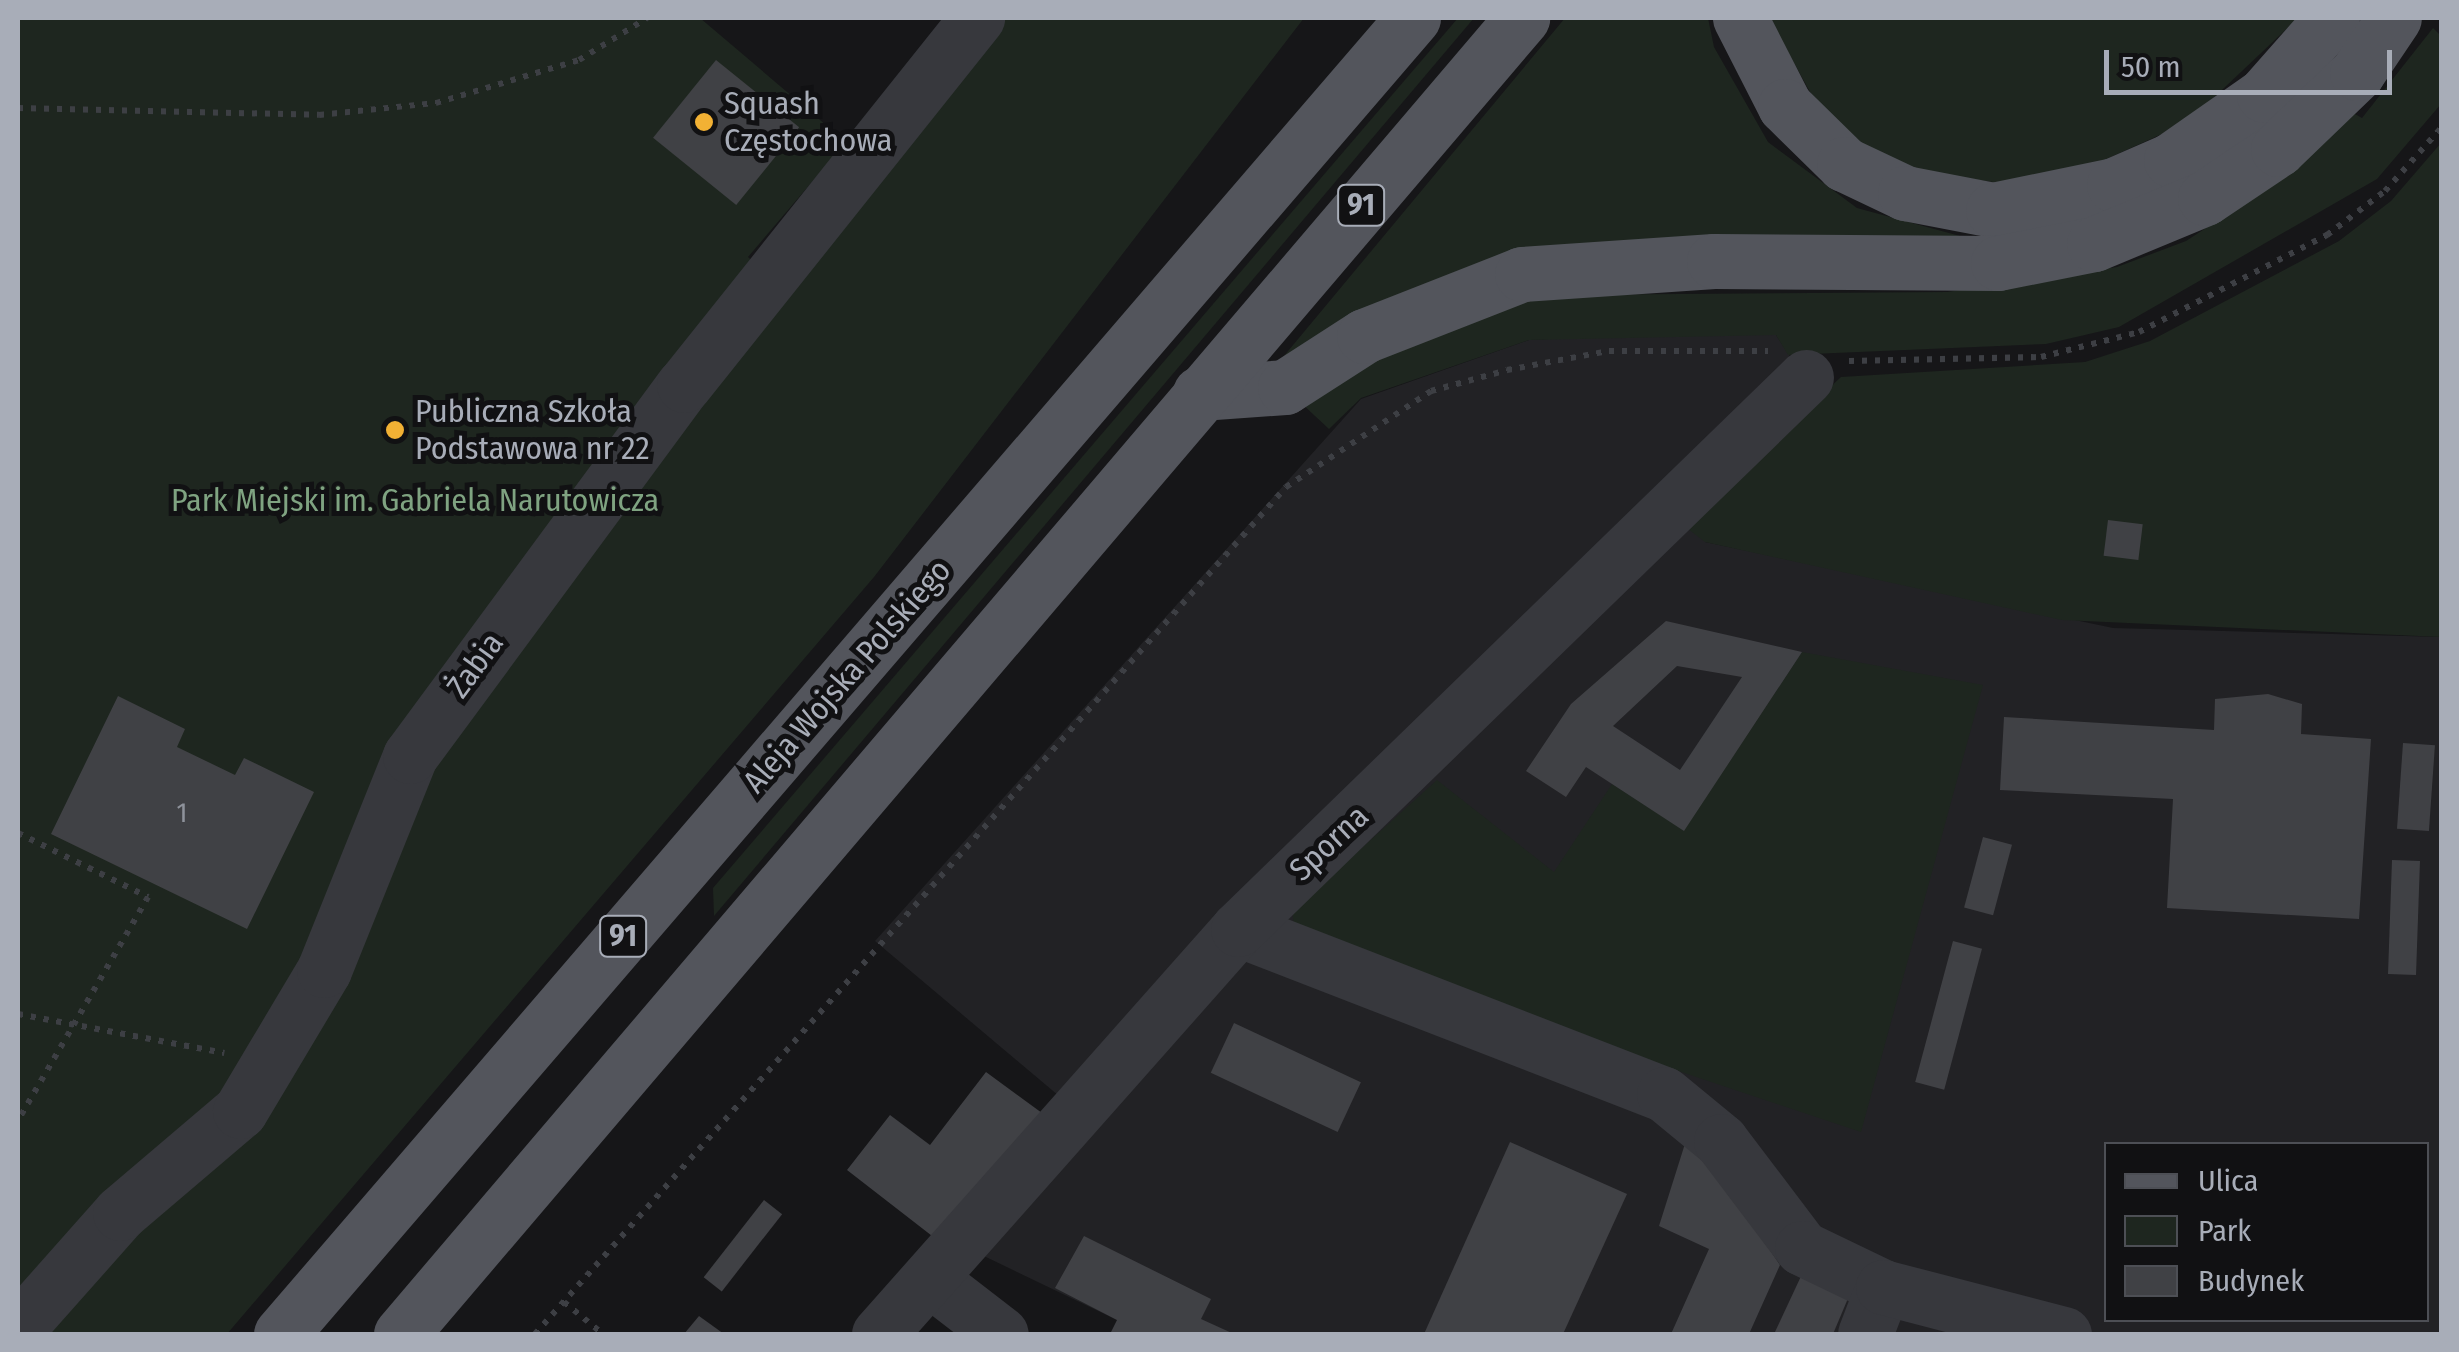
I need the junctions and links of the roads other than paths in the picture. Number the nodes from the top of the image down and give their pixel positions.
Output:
1 (976, 18) edge
2 (1414, 18) edge
3 (1522, 18) edge
4 (1740, 18) edge
5 (2394, 18) edge
6 (2318, 37) edge
7 (1794, 365) road end
8 (1200, 393) junction
9 (1238, 928) junction
10 (932, 1280) junction
11 (1874, 1311) edge
12 (18, 1328) edge
13 (281, 1334) edge
14 (401, 1334) edge
15 (879, 1334) edge
16 (1002, 1334) edge
17 (2064, 1334) edge

1 - 12 street, Żabia
2 - 13 main road, Aleja Wojska Polskiego / 91
3 - 8 main road, 91
4 - 6 main road
5 - 8 main road
7 - 9 street, Sporna
8 - 14 main road, 91
9 - 10 street, Sporna
9 - 11 street
10 - 15 street, Sporna
10 - 16 street
11 - 17 street

